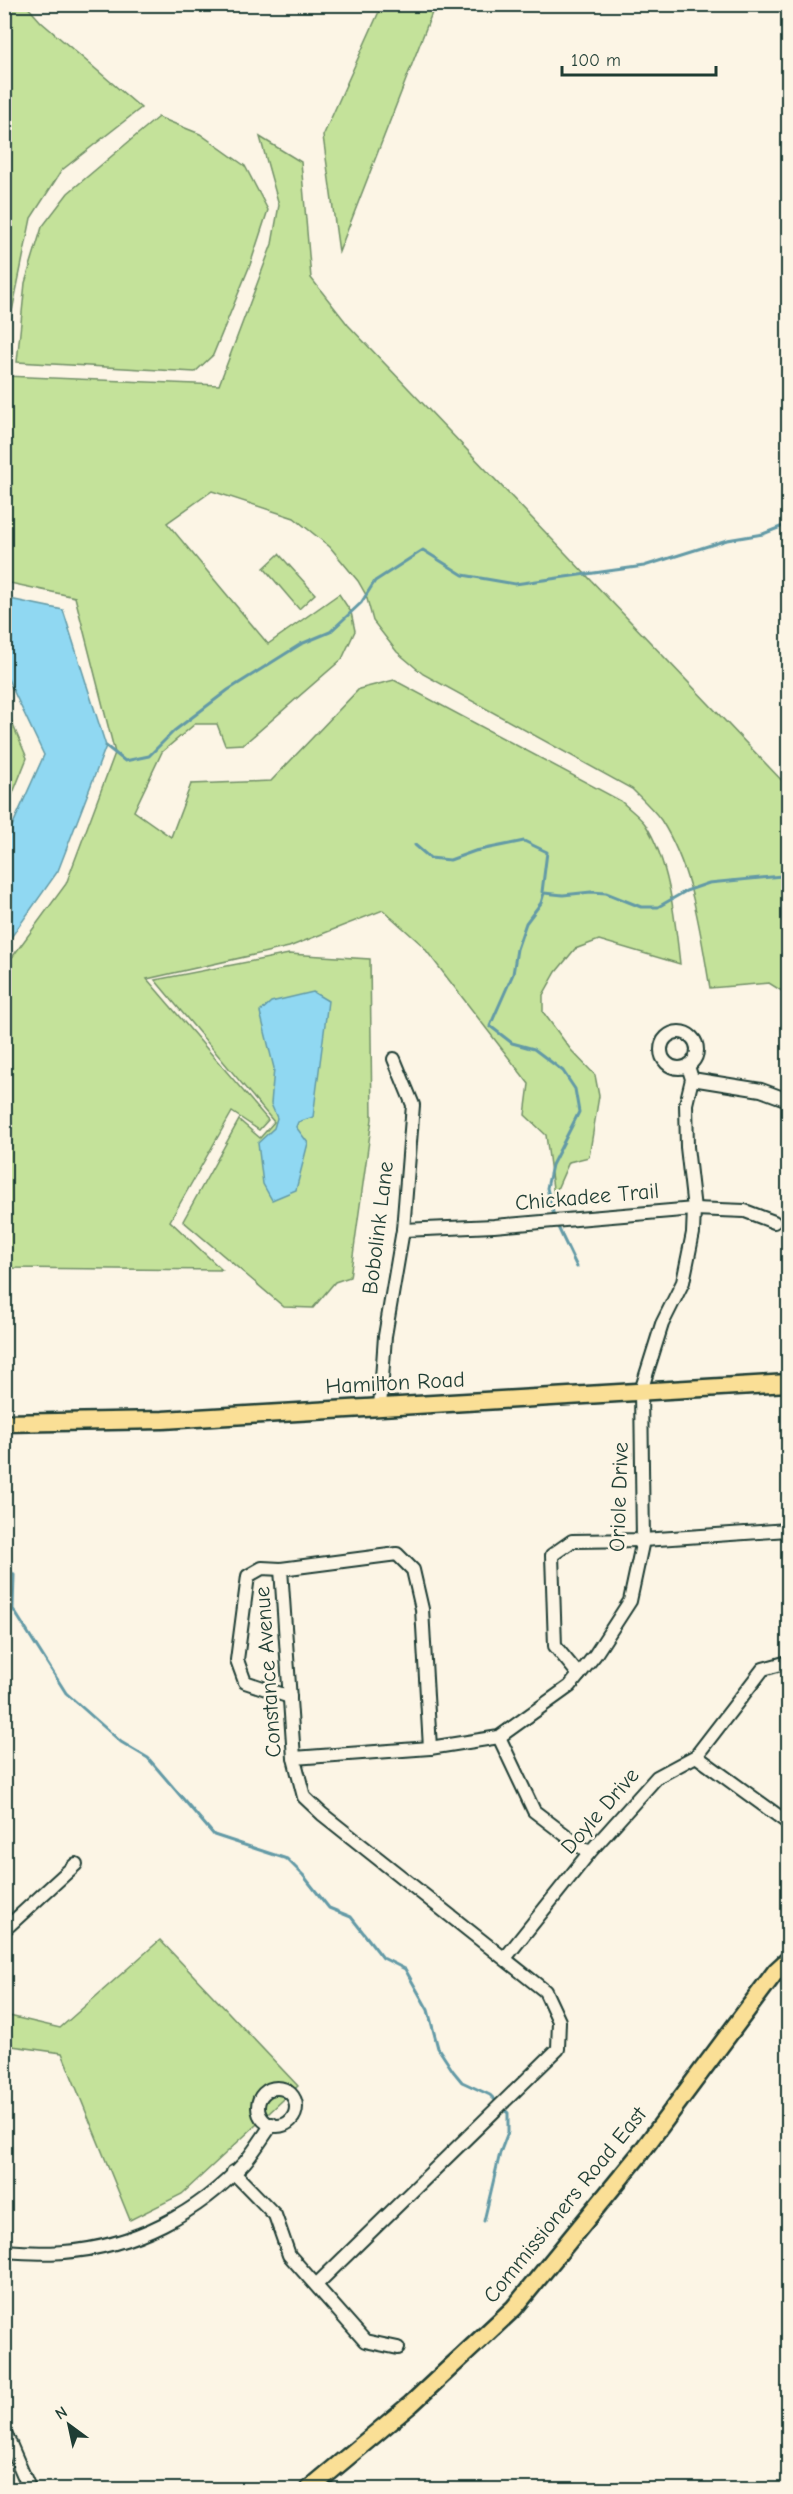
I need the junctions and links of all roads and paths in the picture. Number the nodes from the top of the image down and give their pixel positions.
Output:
1 (394, 1059) dead end
2 (688, 1066) dead end
3 (693, 1078) junction
4 (789, 1100) edge
5 (694, 1209) junction
6 (774, 1222) dead end
7 (403, 1230) junction
8 (789, 1383) edge
9 (641, 1391) junction
10 (380, 1407) junction
11 (4, 1424) edge
12 (789, 1530) edge
13 (643, 1540) junction
14 (281, 1569) junction
15 (789, 1662) edge
16 (579, 1675) junction
17 (290, 1697) junction
18 (499, 1737) junction
19 (430, 1748) junction
20 (696, 1756) junction
21 (294, 1758) junction
22 (789, 1823) edge
23 (589, 1854) junction
24 (76, 1863) dead end
25 (4, 1930) edge
26 (789, 1946) edge
27 (506, 1957) junction
28 (782, 1966) edge
29 (272, 2124) dead end
30 (233, 2172) junction
31 (4, 2251) edge
32 (316, 2285) junction
33 (398, 2348) dead end
34 (4, 2430) edge
35 (30, 2490) edge
36 (308, 2490) edge

1 - 7 street, Bobolink Lane
2 - 3 street
3 - 4 street
3 - 5 street, Oriole Drive
5 - 6 street, Chickadee Trail
5 - 7 street, Chickadee Trail
5 - 9 street, Oriole Drive
7 - 10 street, Bobolink Lane
8 - 9 main road, Hamilton Road
9 - 10 main road, Hamilton Road
9 - 13 street, Oriole Drive
10 - 11 main road, Hamilton Road
12 - 13 street
13 - 16 street, Oriole Drive
13 - 16 street
14 - 17 street, Constance Avenue
14 - 17 street
14 - 19 street, Constance Avenue
15 - 20 street, Doyle Drive
16 - 18 street, Oriole Drive
17 - 21 street, Constance Avenue
18 - 19 street, Oriole Drive
18 - 23 street
19 - 21 street, Oriole Drive
20 - 22 street
20 - 23 street, Doyle Drive
21 - 27 street, Constance Avenue
23 - 27 street, Doyle Drive
24 - 25 street
26 - 28 main road, Commissioners Road East
27 - 32 street, Constance Avenue
28 - 36 main road, Commissioners Road East
29 - 30 street
30 - 31 street
30 - 32 street
32 - 33 street
34 - 35 street

